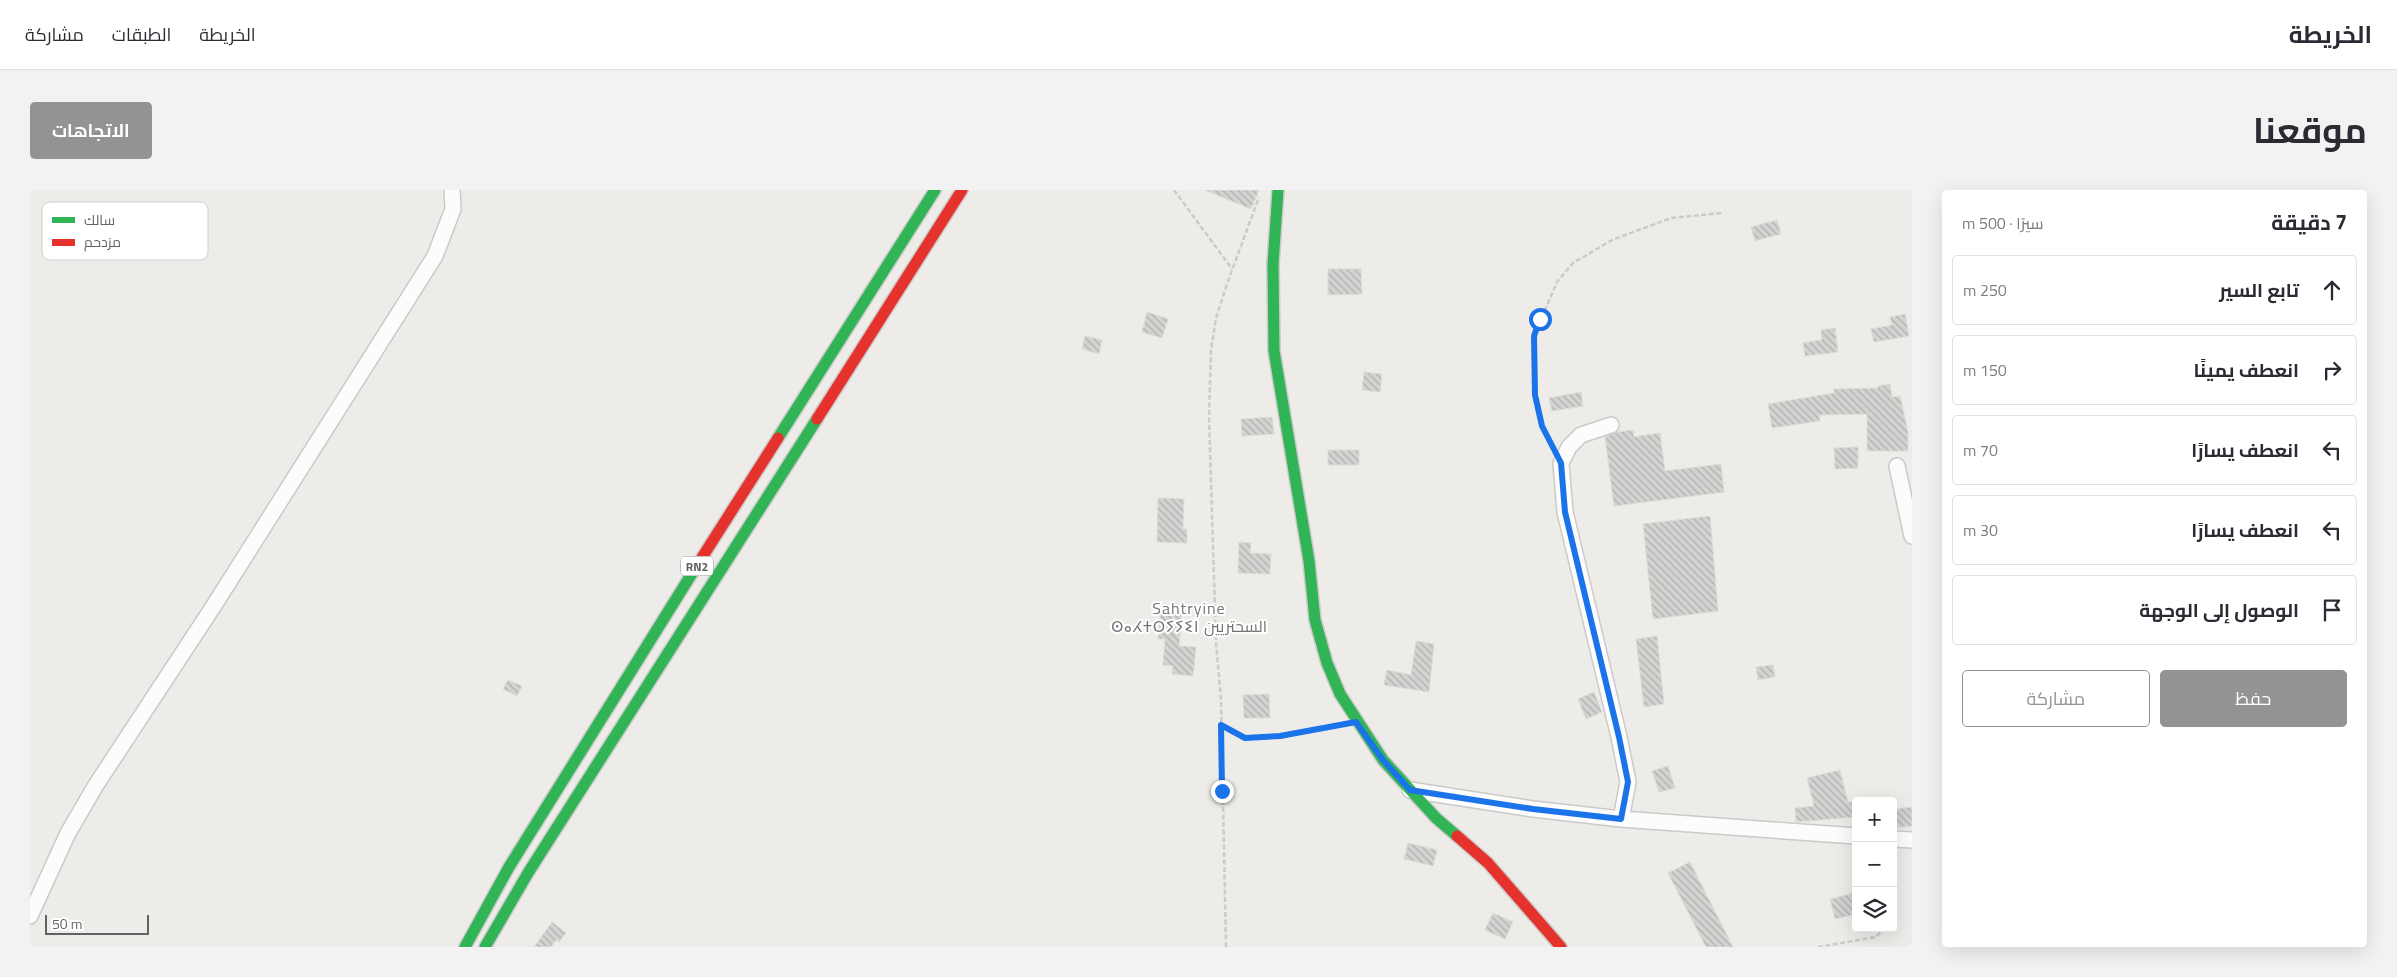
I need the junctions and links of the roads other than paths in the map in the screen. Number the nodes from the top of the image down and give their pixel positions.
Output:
1 (452, 190) edge
2 (935, 190) edge
3 (962, 190) edge
4 (1278, 190) edge
5 (1611, 425) dead end
6 (1897, 466) dead end
7 (1912, 536) edge
8 (1410, 790) junction
9 (1621, 819) junction
10 (1852, 836) edge
11 (1897, 839) edge
12 (1912, 840) edge
13 (30, 916) edge
14 (465, 947) edge
15 (485, 947) edge
16 (1561, 947) edge

1 - 13 street
2 - 14 main road, RN2
3 - 15 main road, RN2
4 - 8 main road
5 - 9 street
6 - 7 street
8 - 9 street
8 - 16 main road
9 - 10 street
11 - 12 street

